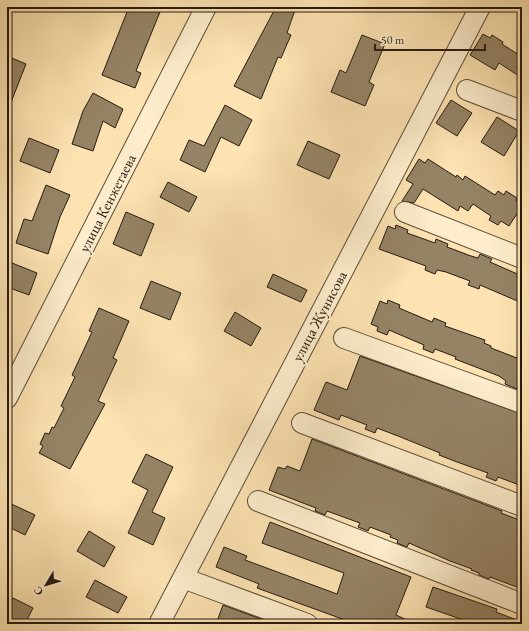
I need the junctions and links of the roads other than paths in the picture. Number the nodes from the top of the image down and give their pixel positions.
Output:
1 (206, 7) edge
2 (480, 7) edge
3 (467, 90) dead end
4 (522, 111) edge
5 (405, 212) dead end
6 (522, 258) edge
7 (344, 338) dead end
8 (7, 398) edge
9 (522, 403) edge
10 (302, 423) dead end
11 (258, 501) dead end
12 (522, 506) edge
13 (183, 578) junction
14 (522, 604) edge
15 (159, 624) edge
16 (306, 624) edge

1 - 8 street, улица Кенжетаева
2 - 13 street, улица Жунисова
3 - 4 street
5 - 6 street
7 - 9 street
10 - 12 street
11 - 14 street
13 - 15 street, улица Жунисова
13 - 16 street

